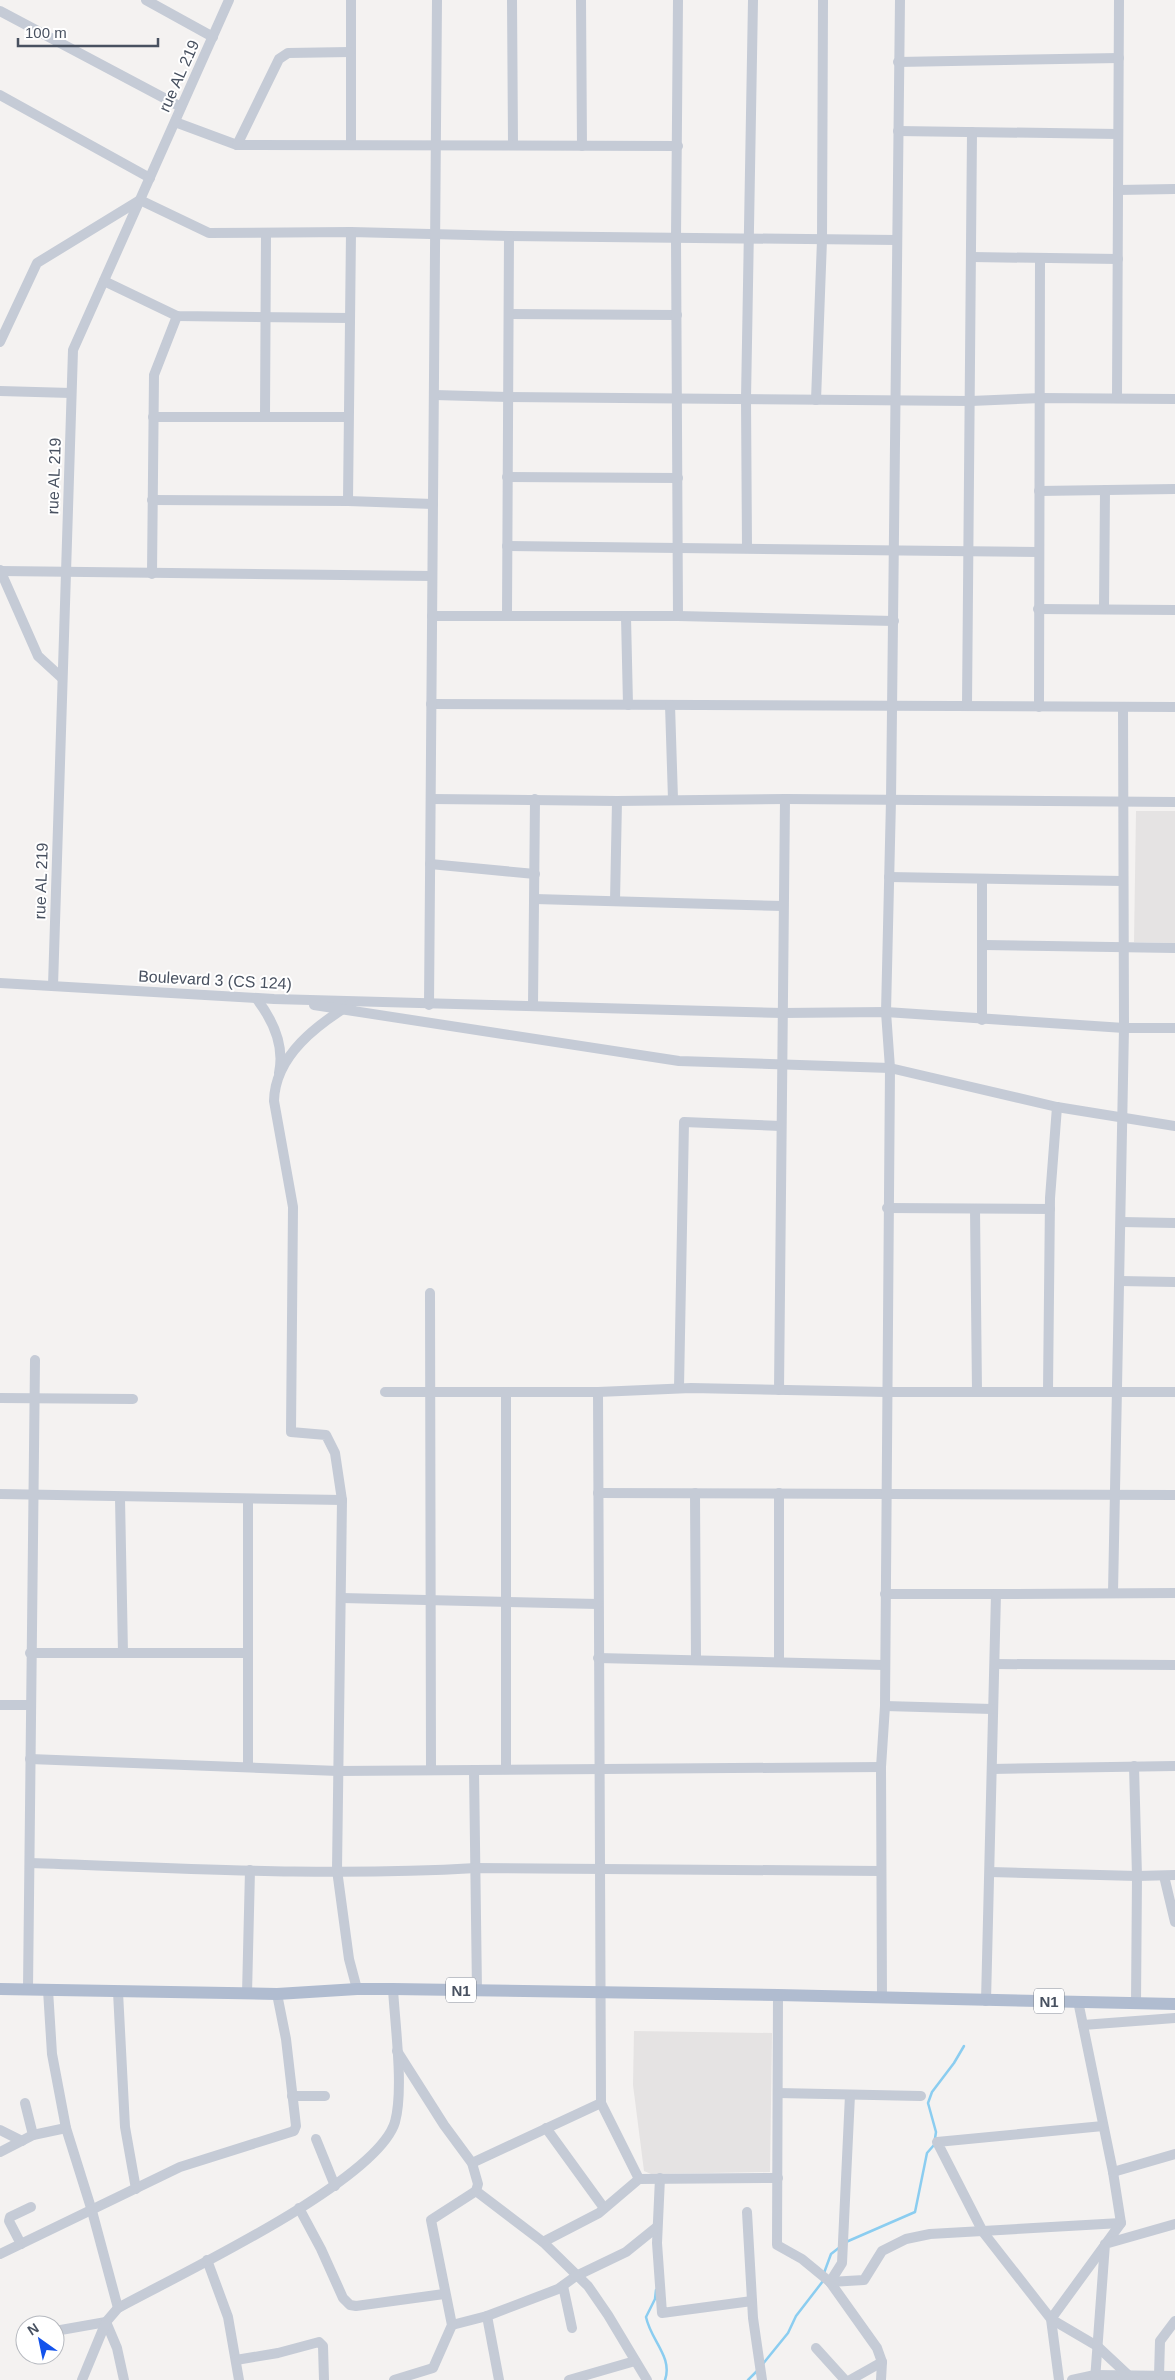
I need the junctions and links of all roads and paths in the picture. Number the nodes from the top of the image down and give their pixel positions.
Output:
1 (146, 0) edge
2 (351, 0) edge
3 (437, 0) edge
4 (512, 0) edge
5 (581, 0) edge
6 (678, 0) edge
7 (753, 0) edge
8 (822, 0) edge
9 (900, 0) edge
10 (1119, 0) edge
11 (225, 1) edge
12 (0, 11) edge
13 (213, 37) junction
14 (350, 52) junction
15 (1119, 58) junction
16 (898, 62) junction
17 (0, 95) edge
18 (181, 107) junction
19 (175, 122) junction
20 (898, 131) junction
21 (972, 132) junction
22 (1118, 134) junction
23 (351, 144) junction
24 (513, 144) junction
25 (237, 145) junction
26 (436, 146) junction
27 (582, 146) junction
28 (678, 146) junction
29 (150, 178) junction
30 (1175, 189) edge
31 (1118, 190) junction
32 (140, 200) junction
33 (351, 232) junction
34 (435, 233) junction
35 (266, 234) junction
36 (509, 236) junction
37 (676, 238) junction
38 (749, 239) junction
39 (822, 240) junction
40 (897, 240) junction
41 (972, 257) junction
42 (1040, 259) junction
43 (1118, 260) junction
44 (104, 281) junction
45 (509, 314) junction
46 (677, 315) junction
47 (177, 316) junction
48 (265, 318) junction
49 (350, 318) junction
50 (0, 342) edge
51 (0, 391) edge
52 (71, 393) junction
53 (434, 395) junction
54 (508, 397) junction
55 (1041, 398) junction
56 (1117, 398) junction
57 (677, 399) junction
58 (746, 399) junction
59 (1175, 399) edge
60 (816, 400) junction
61 (896, 400) junction
62 (971, 401) junction
63 (265, 416) junction
64 (153, 417) junction
65 (348, 417) junction
66 (507, 477) junction
67 (678, 478) junction
68 (1175, 489) edge
69 (1039, 490) junction
70 (1106, 490) junction
71 (152, 500) junction
72 (348, 501) junction
73 (433, 504) junction
74 (507, 546) junction
75 (678, 548) junction
76 (747, 548) junction
77 (894, 550) junction
78 (970, 551) junction
79 (1038, 552) junction
80 (0, 571) edge
81 (66, 572) junction
82 (152, 574) junction
83 (432, 576) junction
84 (1038, 609) junction
85 (1104, 609) junction
86 (1175, 610) edge
87 (507, 615) junction
88 (432, 616) junction
89 (626, 616) junction
90 (678, 616) junction
91 (894, 621) junction
92 (62, 678) junction
93 (431, 704) junction
94 (628, 705) junction
95 (670, 705) junction
96 (892, 706) junction
97 (967, 706) junction
98 (1039, 707) junction
99 (1122, 707) junction
100 (1175, 707) edge
101 (431, 799) junction
102 (673, 799) junction
103 (785, 799) junction
104 (535, 800) junction
105 (891, 800) junction
106 (617, 801) junction
107 (1123, 801) junction
108 (1175, 802) edge
109 (430, 864) junction
110 (535, 874) junction
111 (889, 878) junction
112 (982, 880) junction
113 (1123, 881) junction
114 (535, 899) junction
115 (615, 901) junction
116 (783, 906) junction
117 (984, 945) junction
118 (1123, 947) junction
119 (1175, 948) edge
120 (0, 983) edge
121 (53, 986) junction
122 (256, 998) junction
123 (274, 999) junction
124 (354, 1002) junction
125 (429, 1005) junction
126 (533, 1005) junction
127 (341, 1010) junction
128 (886, 1012) junction
129 (782, 1013) junction
130 (982, 1020) junction
131 (1124, 1028) junction
132 (1175, 1028) edge
133 (781, 1065) junction
134 (890, 1068) junction
135 (278, 1079) junction
136 (1057, 1107) junction
137 (1121, 1118) junction
138 (781, 1126) junction
139 (1175, 1126) edge
140 (887, 1208) junction
141 (976, 1208) junction
142 (1050, 1209) junction
143 (1122, 1222) junction
144 (1175, 1222) edge
145 (1120, 1281) junction
146 (1175, 1282) edge
147 (430, 1293) dead end
148 (35, 1360) dead end
149 (679, 1388) junction
150 (779, 1390) junction
151 (1048, 1391) junction
152 (385, 1392) dead end
153 (431, 1392) junction
154 (506, 1392) junction
155 (598, 1392) junction
156 (886, 1392) junction
157 (977, 1392) junction
158 (1175, 1392) edge
159 (1118, 1394) junction
160 (0, 1398) edge
161 (34, 1398) junction
162 (133, 1399) dead end
163 (598, 1492) junction
164 (695, 1493) junction
165 (779, 1493) junction
166 (0, 1494) edge
167 (886, 1494) junction
168 (34, 1495) junction
169 (1115, 1495) junction
170 (1175, 1495) edge
171 (120, 1498) junction
172 (248, 1500) junction
173 (342, 1500) junction
174 (1113, 1593) junction
175 (1175, 1593) edge
176 (885, 1594) junction
177 (996, 1594) junction
178 (342, 1598) junction
179 (432, 1601) junction
180 (506, 1604) junction
181 (598, 1604) junction
182 (30, 1653) junction
183 (123, 1653) junction
184 (247, 1653) junction
185 (598, 1658) junction
186 (696, 1660) junction
187 (779, 1662) junction
188 (995, 1664) junction
189 (884, 1665) junction
190 (1175, 1665) edge
191 (0, 1705) edge
192 (30, 1705) junction
193 (885, 1706) junction
194 (992, 1709) junction
195 (30, 1759) junction
196 (881, 1766) junction
197 (1134, 1766) junction
198 (1175, 1766) edge
199 (248, 1767) junction
200 (599, 1768) junction
201 (506, 1769) junction
202 (992, 1769) junction
203 (431, 1770) junction
204 (474, 1770) junction
205 (338, 1771) junction
206 (30, 1864) junction
207 (476, 1868) junction
208 (599, 1869) junction
209 (250, 1870) junction
210 (337, 1870) junction
211 (881, 1871) junction
212 (990, 1872) junction
213 (1175, 1875) edge
214 (1137, 1876) junction
215 (1164, 1876) junction
216 (1175, 1922) edge
217 (0, 1989) edge
218 (28, 1989) junction
219 (357, 1989) junction
220 (393, 1989) junction
221 (48, 1990) junction
222 (477, 1990) junction
223 (118, 1992) junction
224 (599, 1993) junction
225 (247, 1994) junction
226 (277, 1994) junction
227 (778, 1995) junction
228 (882, 1997) junction
229 (986, 2001) junction
230 (1078, 2001) junction
231 (1136, 2003) junction
232 (1175, 2004) edge
233 (1175, 2018) edge
234 (1083, 2025) junction
235 (396, 2050) junction
236 (778, 2094) junction
237 (850, 2095) junction
238 (292, 2096) junction
239 (325, 2096) dead end
240 (922, 2096) dead end
241 (25, 2103) dead end
242 (601, 2103) junction
243 (1103, 2126) junction
244 (66, 2128) junction
245 (546, 2128) junction
246 (0, 2130) edge
247 (33, 2136) junction
248 (316, 2139) dead end
249 (22, 2141) junction
250 (0, 2152) edge
251 (1175, 2154) edge
252 (472, 2163) junction
253 (1113, 2172) junction
254 (660, 2178) junction
255 (778, 2178) junction
256 (639, 2179) junction
257 (335, 2186) junction
258 (136, 2189) junction
259 (476, 2191) junction
260 (31, 2207) dead end
261 (299, 2208) junction
262 (604, 2208) junction
263 (92, 2211) junction
264 (747, 2212) dead end
265 (1121, 2223) junction
266 (1175, 2224) edge
267 (658, 2227) junction
268 (983, 2232) junction
269 (543, 2242) junction
270 (21, 2244) junction
271 (1105, 2244) junction
272 (0, 2254) edge
273 (207, 2260) junction
274 (576, 2276) junction
275 (830, 2282) junction
276 (563, 2286) junction
277 (444, 2294) junction
278 (752, 2301) junction
279 (118, 2308) junction
280 (487, 2316) junction
281 (1052, 2320) junction
282 (1175, 2321) edge
283 (106, 2322) junction
284 (452, 2325) junction
285 (572, 2328) dead end
286 (65, 2329) edge
287 (1097, 2346) junction
288 (816, 2348) dead end
289 (236, 2360) junction
290 (635, 2361) junction
291 (882, 2362) junction
292 (1128, 2376) junction
293 (1159, 2376) junction
294 (1175, 2376) edge
295 (1095, 2377) edge
296 (82, 2380) edge
297 (124, 2380) edge
298 (239, 2380) edge
299 (324, 2380) edge
300 (394, 2380) edge
301 (499, 2380) edge
302 (569, 2380) edge
303 (647, 2380) edge
304 (762, 2380) edge
305 (845, 2380) edge
306 (850, 2380) edge
307 (881, 2380) edge
308 (1060, 2380) edge
309 (1072, 2380) edge

1 - 13 street
2 - 14 street
3 - 26 street
4 - 24 street
5 - 27 street
6 - 28 street
7 - 38 street
8 - 39 street
9 - 16 street
10 - 15 street
11 - 13 street, rue AL 219
12 - 18 street
13 - 18 street, rue AL 219
14 - 23 street
14 - 25 street
15 - 16 street
15 - 22 street
16 - 20 street
17 - 29 street
18 - 19 street, rue AL 219
19 - 25 street
19 - 29 street, rue AL 219
20 - 21 street
20 - 40 street
21 - 22 street
21 - 41 street
22 - 31 street
23 - 25 street
23 - 26 street
24 - 26 street
24 - 27 street
26 - 34 street
27 - 28 street
28 - 37 street
29 - 32 street, rue AL 219
30 - 31 street
31 - 43 street
32 - 35 street
32 - 44 street, rue AL 219
32 - 50 street
33 - 34 street
33 - 35 street
33 - 49 street
34 - 36 street
34 - 53 street
35 - 48 street
36 - 37 street
36 - 45 street
37 - 38 street
37 - 46 street
38 - 39 street
38 - 58 street
39 - 40 street
39 - 60 street
40 - 61 street
41 - 42 street
41 - 62 street
42 - 43 street
42 - 55 street
43 - 56 street
44 - 47 street
44 - 52 street, rue AL 219
45 - 46 street
45 - 54 street
46 - 57 street
47 - 48 street
47 - 64 street
48 - 49 street
48 - 63 street
49 - 65 street
51 - 52 street
52 - 81 street, rue AL 219
53 - 54 street
53 - 73 street
54 - 57 street
54 - 66 street
55 - 56 street
55 - 62 street
55 - 69 street
56 - 59 street
57 - 58 street
57 - 67 street
58 - 60 street
58 - 76 street
60 - 61 street
61 - 62 street
61 - 77 street
62 - 78 street
63 - 64 street
63 - 65 street
64 - 71 street
65 - 72 street
66 - 67 street
66 - 74 street
67 - 75 street
68 - 70 street
69 - 70 street
69 - 79 street
70 - 85 street
71 - 72 street
71 - 82 street
72 - 73 street
73 - 83 street
74 - 75 street
74 - 87 street
75 - 76 street
75 - 90 street
76 - 77 street
77 - 78 street
77 - 91 street
78 - 79 street
78 - 97 street
79 - 84 street
80 - 81 street
80 - 92 street
81 - 82 street
81 - 92 street, rue AL 219
82 - 83 street
83 - 88 street
84 - 85 street
84 - 98 street
85 - 86 street
87 - 88 street
87 - 89 street
88 - 93 street
89 - 90 street
89 - 94 street
90 - 91 street
91 - 96 street
92 - 121 street, rue AL 219
93 - 94 street
93 - 101 street
94 - 95 street
95 - 96 street
95 - 102 street
96 - 97 street
96 - 105 street
97 - 98 street
98 - 99 street
99 - 100 street
99 - 107 street
101 - 104 street
101 - 109 street
102 - 103 street
102 - 106 street
103 - 105 street
103 - 116 street
104 - 106 street
104 - 110 street
105 - 107 street
105 - 111 street
106 - 115 street
107 - 108 street
107 - 113 street
109 - 110 street
109 - 125 street
110 - 114 street
111 - 112 street
111 - 128 street
112 - 113 street
112 - 117 street
113 - 118 street
114 - 115 street
114 - 126 street
115 - 116 street
116 - 129 street
117 - 118 street
117 - 130 street
118 - 119 street
118 - 131 street
120 - 121 street, Boulevard 3 (CS 124)
121 - 122 street, Boulevard 3 (CS 124)
122 - 123 street, Boulevard 3 (CS 124)
122 - 135 street
123 - 124 street, Boulevard 3 (CS 124)
123 - 127 street
124 - 125 street, Boulevard 3 (CS 124)
124 - 127 street
125 - 126 street, Boulevard 3 (CS 124)
126 - 129 street, Boulevard 3 (CS 124)
127 - 133 street
127 - 135 street
128 - 129 street, Boulevard 3 (CS 124)
128 - 130 street, Boulevard 3 (CS 124)
128 - 134 street
129 - 133 street
130 - 131 street, Boulevard 3 (CS 124)
131 - 132 street, Boulevard 3 (CS 124)
131 - 137 street
133 - 134 street
133 - 138 street
134 - 136 street
134 - 140 street
135 - 173 street
136 - 137 street
136 - 142 street
137 - 139 street
137 - 143 street
138 - 149 street
138 - 150 street
140 - 141 street
140 - 156 street
141 - 142 street
141 - 157 street
142 - 151 street
143 - 144 street
143 - 145 street
145 - 146 street
145 - 159 street
147 - 153 street
148 - 161 street
149 - 150 street
149 - 155 street
150 - 156 street
151 - 157 street
151 - 159 street
152 - 153 street
153 - 154 street
153 - 179 street
154 - 155 street
154 - 180 street
155 - 163 street
156 - 157 street
156 - 167 street
158 - 159 street
159 - 169 street
160 - 161 street
161 - 162 street
161 - 168 street
163 - 164 street
163 - 181 street
164 - 165 street
164 - 186 street
165 - 167 street
165 - 187 street
166 - 168 street
167 - 169 street
167 - 176 street
168 - 171 street
168 - 182 street
169 - 170 street
169 - 174 street
171 - 172 street
171 - 183 street
172 - 173 street
172 - 184 street
173 - 178 street
174 - 175 street
174 - 177 street
176 - 177 street
176 - 189 street
177 - 188 street
178 - 179 street
178 - 205 street
179 - 180 street
179 - 203 street
180 - 181 street
180 - 201 street
181 - 185 street
182 - 183 street
182 - 192 street
183 - 184 street
184 - 199 street
185 - 186 street
185 - 200 street
186 - 187 street
187 - 189 street
188 - 190 street
188 - 194 street
189 - 193 street
191 - 192 street
192 - 195 street
193 - 194 street
193 - 196 street
194 - 202 street
195 - 199 street
195 - 206 street
196 - 200 street
196 - 211 street
197 - 198 street
197 - 202 street
197 - 214 street
199 - 205 street
200 - 201 street
200 - 208 street
201 - 204 street
202 - 212 street
203 - 204 street
203 - 205 street
204 - 207 street
205 - 210 street
206 - 209 street
206 - 218 street
207 - 208 street
207 - 210 street
207 - 222 street
208 - 211 street
208 - 224 street
209 - 210 street
209 - 225 street
210 - 219 street
211 - 228 street
212 - 214 street
212 - 229 street
213 - 215 street
214 - 215 street
214 - 231 street
215 - 216 street
217 - 218 main road, N1
218 - 221 main road, N1
219 - 220 main road, N1
219 - 226 main road, N1
220 - 222 main road, N1
220 - 235 street
221 - 223 main road, N1
221 - 244 street
222 - 224 main road, N1
223 - 225 main road, N1
223 - 258 street
224 - 227 main road, N1
224 - 242 street
225 - 226 main road, N1
226 - 238 street
227 - 228 main road, N1
227 - 236 street
228 - 229 main road, N1
229 - 230 main road, N1
230 - 231 main road, N1
230 - 234 street
231 - 232 main road, N1
233 - 234 street
234 - 243 street
235 - 252 street
235 - 257 street
236 - 237 street
236 - 255 street
237 - 240 street
237 - 275 street
238 - 239 street
238 - 258 street
241 - 247 street
242 - 245 street
242 - 256 street
243 - 253 street
243 - 268 street
244 - 247 street
244 - 263 street
245 - 252 street
245 - 262 street
246 - 249 street
247 - 249 street
248 - 257 street
249 - 250 street
251 - 253 street
252 - 259 street
253 - 265 street
254 - 255 street
254 - 256 street
254 - 267 street
255 - 275 street
256 - 262 street
257 - 261 street
258 - 263 street
259 - 269 street
259 - 277 street
260 - 270 street
261 - 273 street
261 - 277 street
262 - 269 street
263 - 270 street
263 - 279 street
264 - 278 street
265 - 268 street
265 - 271 street
266 - 271 street
267 - 274 street
267 - 278 street
268 - 275 street
268 - 281 street
269 - 274 street
270 - 272 street
271 - 281 street
271 - 287 street
273 - 279 street
273 - 289 street
274 - 276 street
274 - 290 street
275 - 291 street
276 - 280 street
276 - 285 street
277 - 284 street
278 - 304 street
279 - 283 street
280 - 284 street
280 - 301 street
281 - 287 street
281 - 308 street
282 - 293 street
283 - 286 street
283 - 296 street
283 - 297 street
284 - 300 street
287 - 292 street
287 - 295 street
288 - 305 street
289 - 298 street
289 - 299 street
290 - 302 street
290 - 303 street
291 - 306 street
291 - 307 street
292 - 293 street
292 - 295 street
293 - 294 street
295 - 309 street

